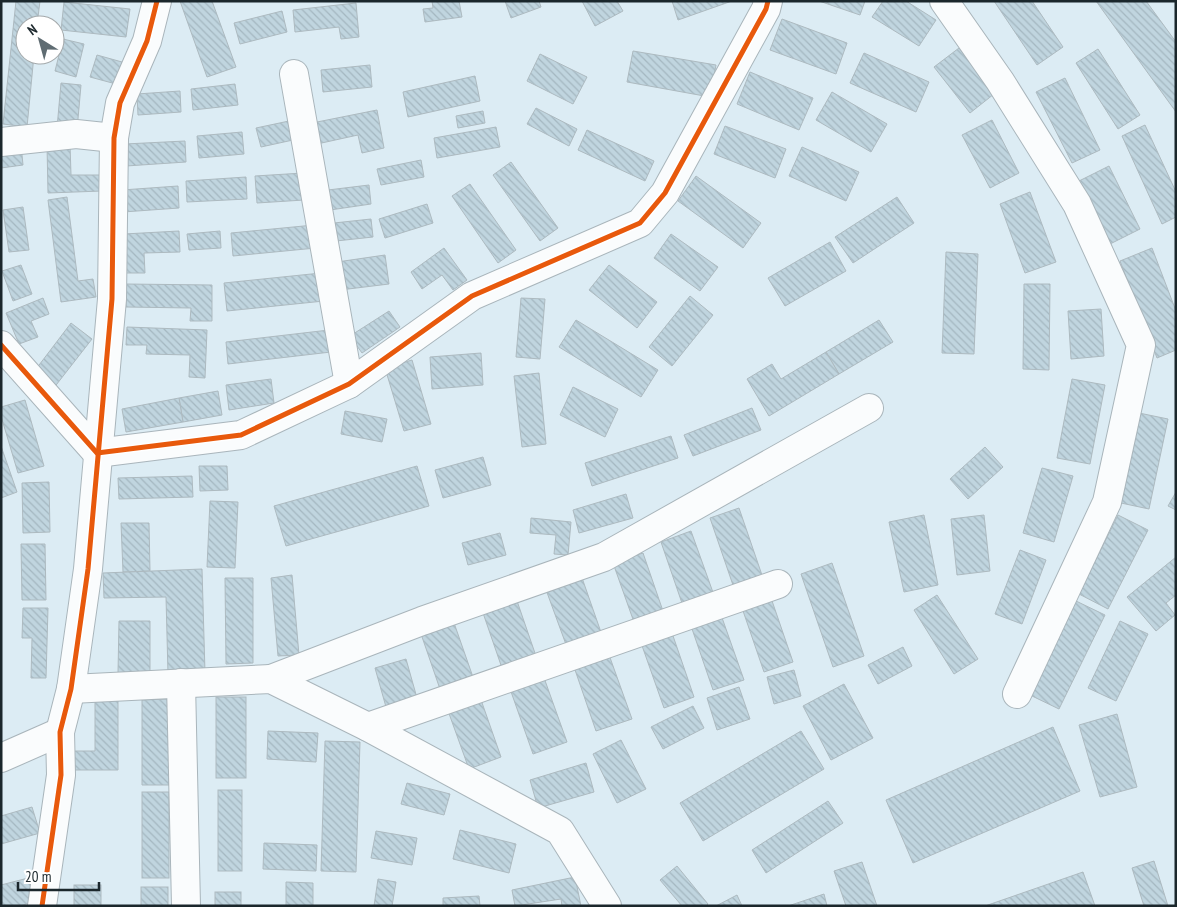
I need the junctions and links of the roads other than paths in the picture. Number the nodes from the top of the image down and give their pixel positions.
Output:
1 (157, 1) edge
2 (768, 1) edge
3 (944, 1) edge
4 (294, 74) dead end
5 (114, 138) junction
6 (1, 142) edge
7 (1, 345) edge
8 (349, 384) junction
9 (869, 408) dead end
10 (97, 453) junction
11 (778, 584) dead end
12 (272, 679) junction
13 (181, 683) junction
14 (71, 689) junction
15 (1017, 694) dead end
16 (368, 727) junction
17 (60, 732) junction
18 (1, 758) edge
19 (42, 906) edge
20 (186, 906) edge
21 (607, 906) edge

1 - 5 street
2 - 8 street
3 - 15 street
4 - 8 street
5 - 6 street
5 - 10 street
7 - 10 street
8 - 10 street
9 - 12 street
10 - 14 street
11 - 16 street
12 - 13 street
12 - 16 street
13 - 14 street
13 - 20 street
14 - 17 street
16 - 21 street
17 - 18 street
17 - 19 street

